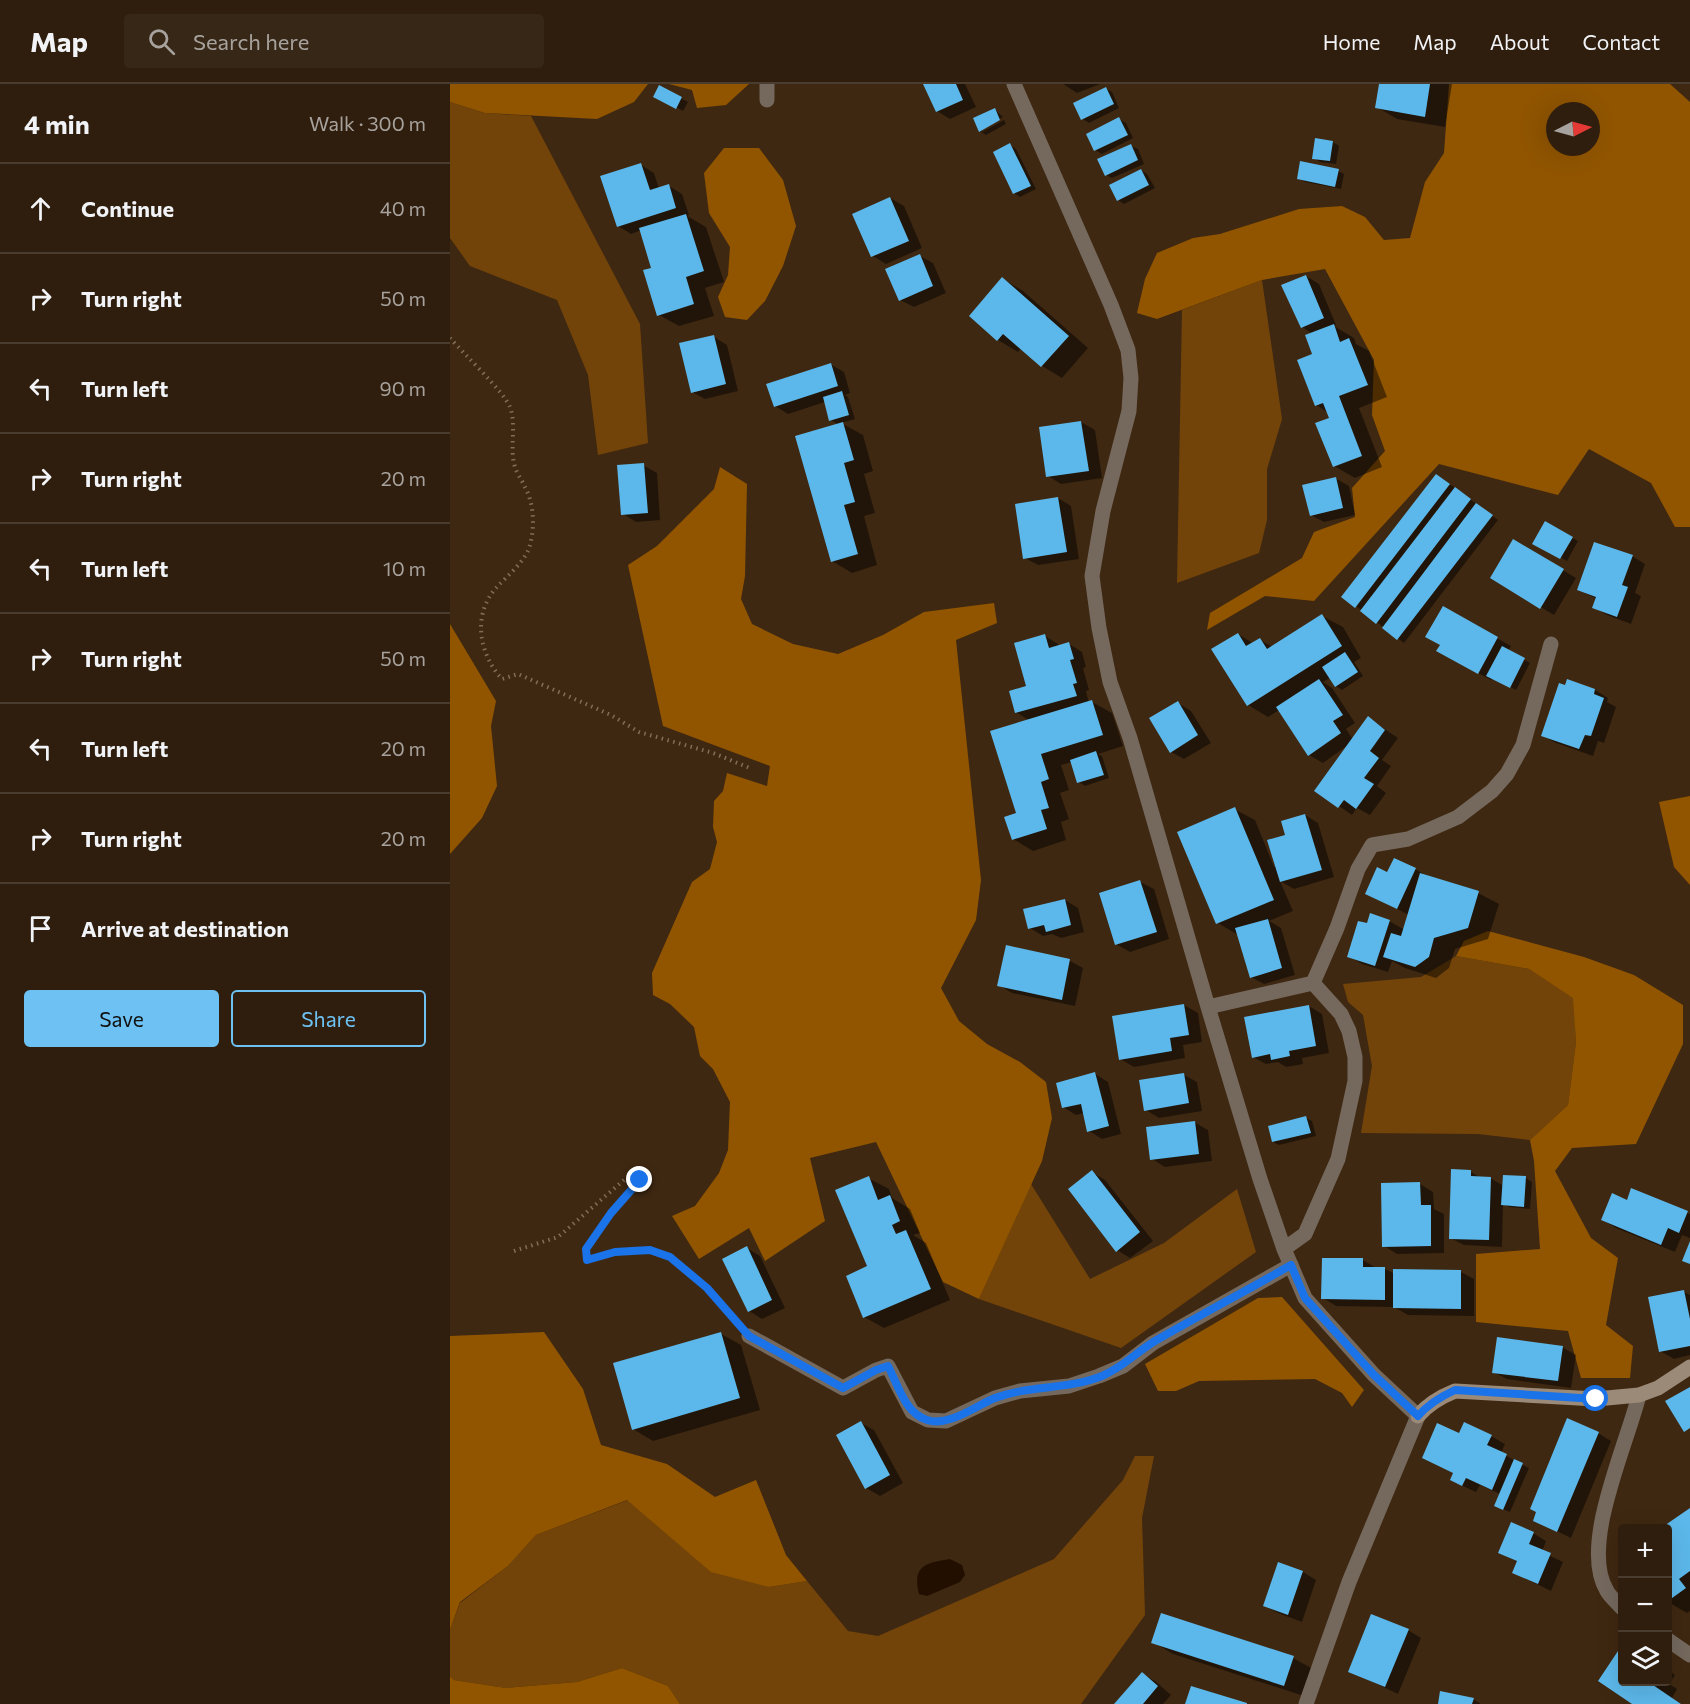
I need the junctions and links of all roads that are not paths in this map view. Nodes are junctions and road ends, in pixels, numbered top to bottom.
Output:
1 (1014, 84) edge
2 (1551, 644) dead end
3 (1313, 983) junction
4 (1208, 1007) junction
5 (1284, 1249) junction
6 (1291, 1265) junction
7 (749, 1336) road end
8 (1690, 1367) edge
9 (1639, 1395) junction
10 (1418, 1416) junction
11 (1618, 1603) edge
12 (1672, 1643) edge
13 (1690, 1655) edge
14 (1306, 1704) edge

1 - 4 street
2 - 3 street
3 - 4 street
3 - 5 street
4 - 5 street
5 - 6 street
6 - 7 street
6 - 10 street
8 - 9 street
9 - 10 street
9 - 11 street
10 - 14 street
12 - 13 street

